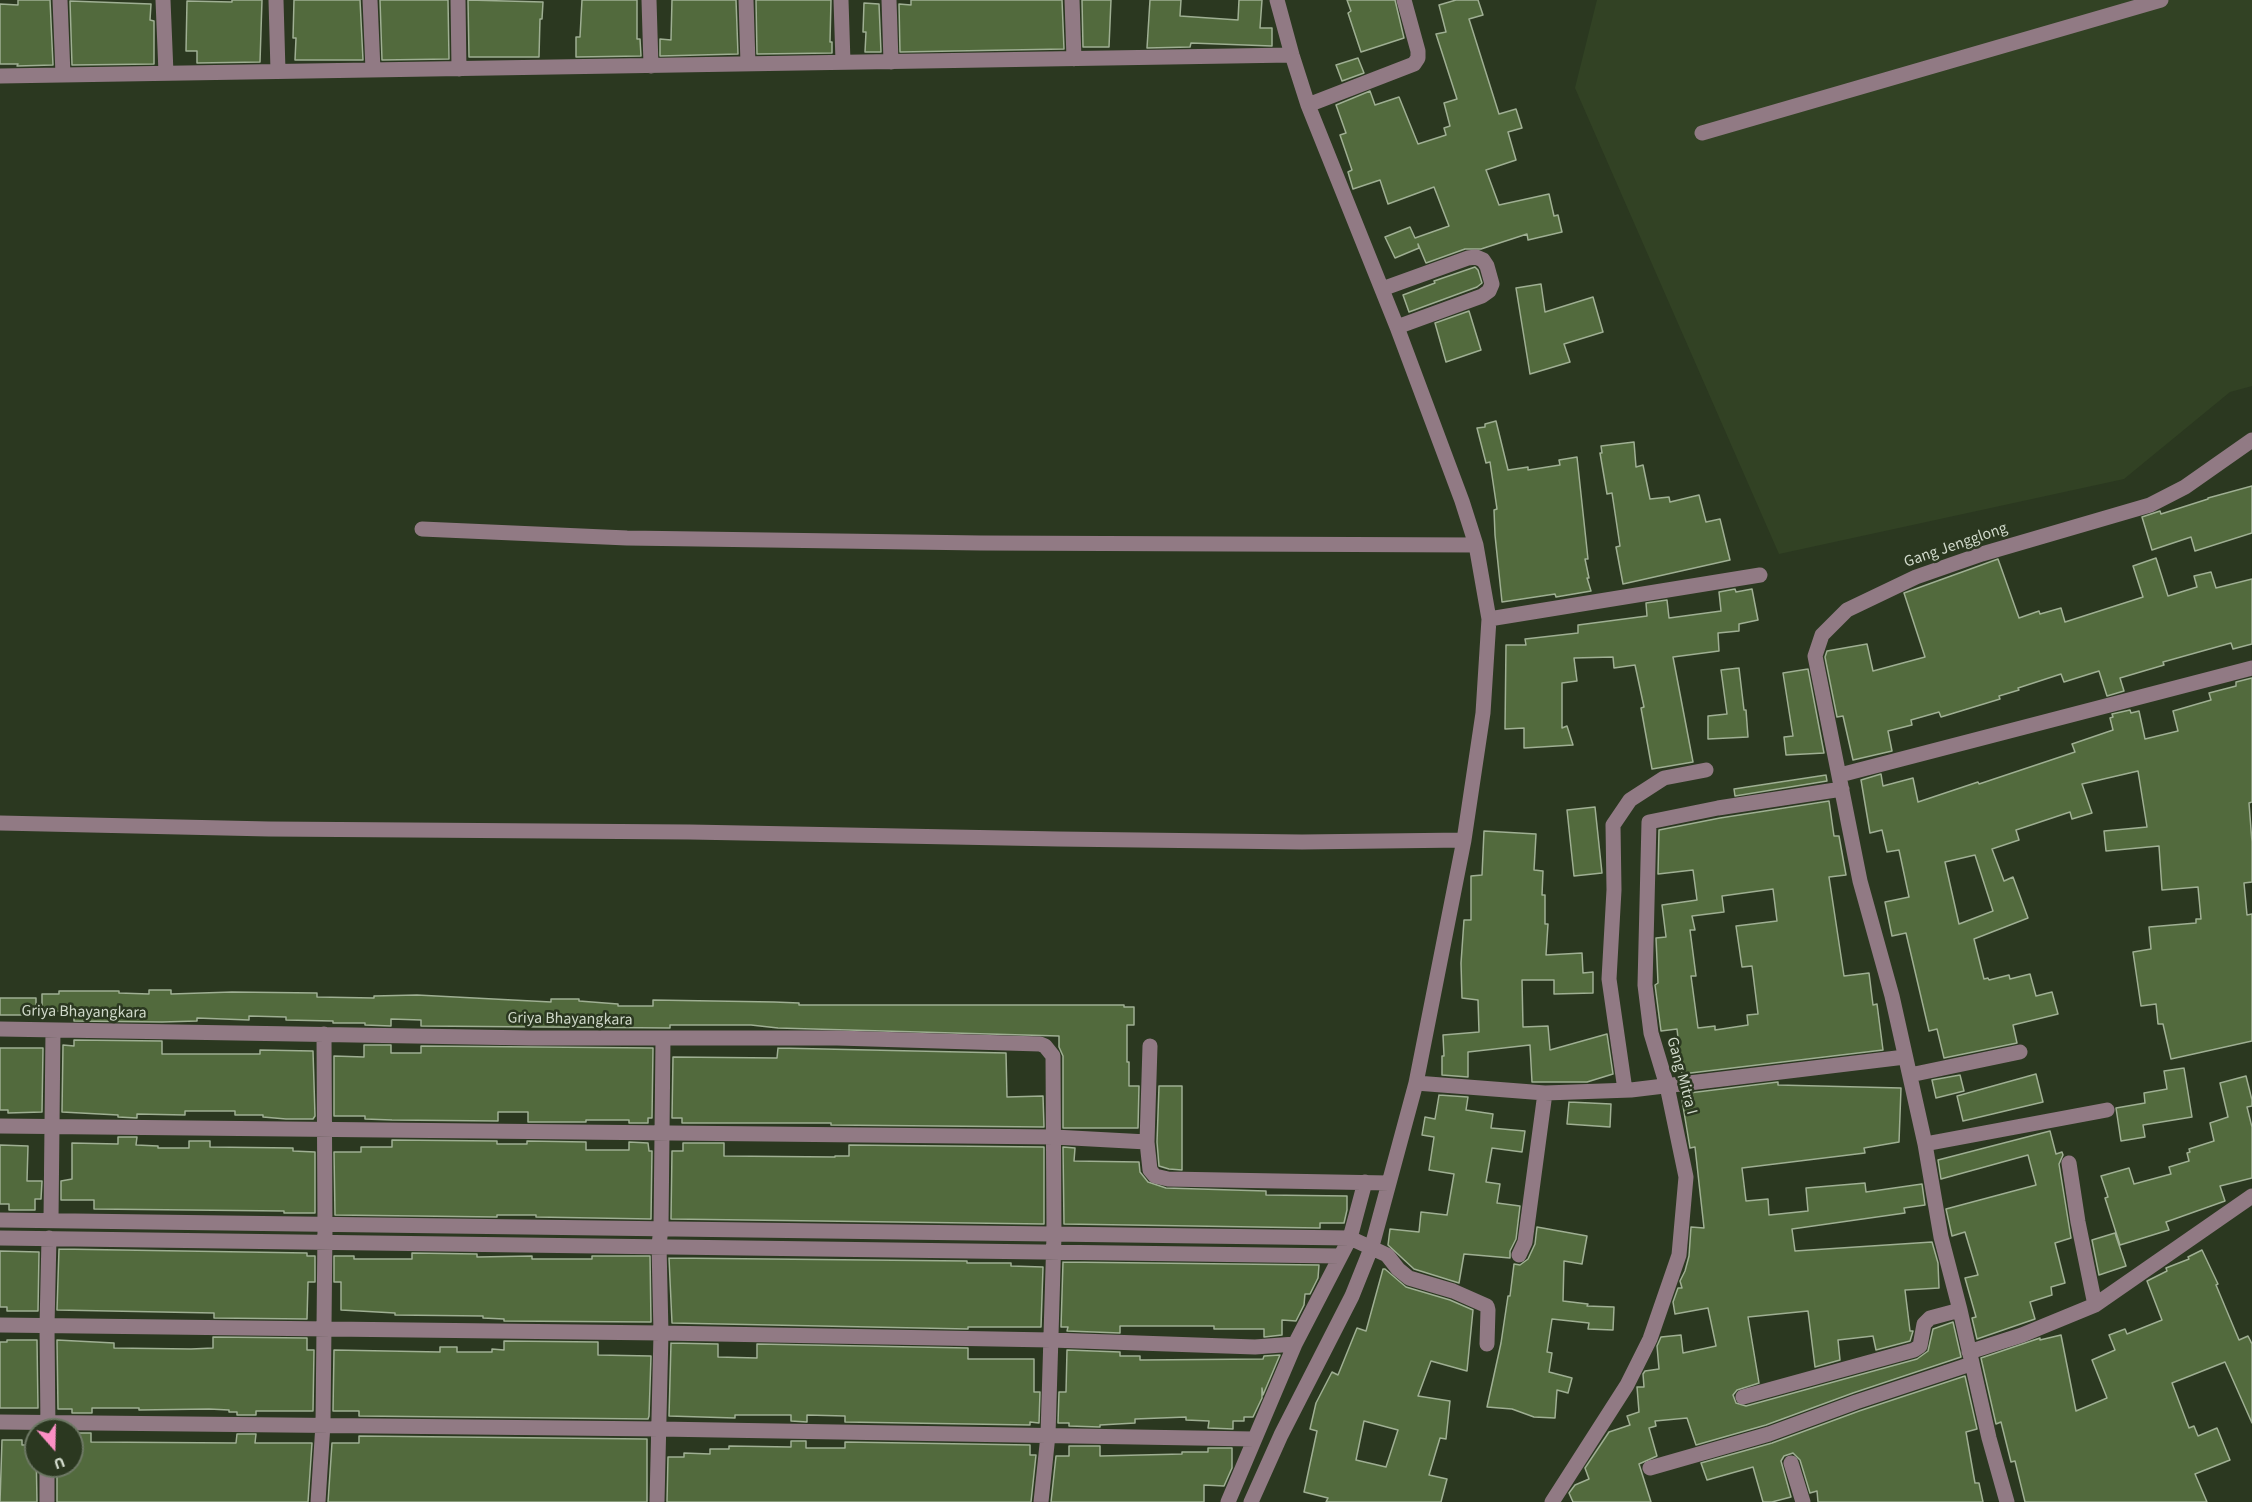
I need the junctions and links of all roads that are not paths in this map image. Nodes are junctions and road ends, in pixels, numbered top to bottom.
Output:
1 (60, 0) edge
2 (163, 0) edge
3 (276, 0) edge
4 (370, 0) edge
5 (458, 0) edge
6 (649, 0) edge
7 (746, 0) edge
8 (840, 0) edge
9 (889, 0) edge
10 (1072, 0) edge
11 (1277, 0) edge
12 (1404, 0) edge
13 (2161, 0) edge
14 (1292, 55) junction
15 (1074, 59) junction
16 (843, 62) junction
17 (891, 62) junction
18 (748, 64) junction
19 (651, 66) junction
20 (459, 69) junction
21 (373, 70) junction
22 (278, 71) junction
23 (166, 73) junction
24 (63, 75) junction
25 (0, 76) edge
26 (1308, 105) junction
27 (1702, 133) dead end
28 (1382, 289) junction
29 (1397, 327) junction
30 (2252, 440) edge
31 (422, 529) dead end
32 (1476, 545) junction
33 (1760, 575) dead end
34 (1489, 619) junction
35 (2252, 668) edge
36 (1706, 770) dead end
37 (1841, 782) junction
38 (0, 823) edge
39 (1464, 840) junction
40 (0, 1029) edge
41 (53, 1030) junction
42 (324, 1034) junction
43 (663, 1039) junction
44 (1150, 1046) dead end
45 (2020, 1052) dead end
46 (1905, 1057) junction
47 (1910, 1075) junction
48 (1416, 1083) junction
49 (1665, 1086) junction
50 (1628, 1090) junction
51 (1545, 1093) junction
52 (2108, 1110) dead end
53 (0, 1126) edge
54 (52, 1126) junction
55 (325, 1128) junction
56 (663, 1133) junction
57 (1054, 1137) junction
58 (1147, 1142) junction
59 (1926, 1143) junction
60 (2069, 1162) dead end
61 (1365, 1182) junction
62 (1389, 1183) junction
63 (2252, 1196) edge
64 (0, 1220) edge
65 (51, 1220) junction
66 (249, 1232) junction
67 (325, 1234) junction
68 (660, 1236) junction
69 (0, 1238) edge
70 (50, 1238) junction
71 (1350, 1238) junction
72 (1053, 1245) junction
73 (1372, 1246) junction
74 (1519, 1255) dead end
75 (1340, 1256) junction
76 (2095, 1305) junction
77 (1960, 1310) junction
78 (0, 1325) edge
79 (47, 1326) junction
80 (324, 1330) junction
81 (661, 1332) junction
82 (1051, 1340) junction
83 (1295, 1344) junction
84 (1487, 1344) dead end
85 (1970, 1358) junction
86 (1743, 1397) dead end
87 (48, 1418) edge
88 (0, 1422) edge
89 (24, 1424) edge
90 (323, 1424) junction
91 (84, 1426) edge
92 (659, 1429) junction
93 (1048, 1435) junction
94 (1254, 1439) junction
95 (1791, 1463) dead end
96 (1650, 1468) dead end
97 (47, 1478) edge
98 (47, 1502) edge
99 (318, 1502) edge
100 (657, 1502) edge
101 (1041, 1502) edge
102 (1228, 1502) edge
103 (1251, 1502) edge
104 (1552, 1502) edge
105 (1803, 1502) edge
106 (2007, 1502) edge

1 - 24 street
2 - 23 street
3 - 22 street
4 - 21 street
5 - 20 street
6 - 19 street
7 - 18 street
8 - 16 street
9 - 17 street
10 - 15 street
11 - 14 street
12 - 26 street
13 - 27 street
14 - 15 street
14 - 26 street
15 - 17 street
16 - 17 street
16 - 18 street
18 - 19 street
19 - 20 street
20 - 21 street
21 - 22 street
22 - 23 street
23 - 24 street
24 - 25 street
26 - 28 street
28 - 29 street
28 - 29 street
29 - 32 street
30 - 37 street, Gang Jengglong
31 - 32 street
32 - 34 street
33 - 34 street
34 - 39 street
35 - 37 street
36 - 50 street
37 - 46 street, Gang Jengglong
37 - 49 street, Gang Mitra I
38 - 39 street
39 - 48 street
40 - 41 street, Griya Bhayangkara
41 - 42 street, Griya Bhayangkara
41 - 54 street
42 - 43 street, Griya Bhayangkara
42 - 55 street
43 - 56 street
43 - 57 street, Griya Bhayangkara
44 - 58 street
45 - 47 street
46 - 47 street, Gang Jengglong
46 - 49 street
47 - 59 street, Gang Jengglong
48 - 51 street
48 - 62 street
49 - 50 street
49 - 104 street, Gang Mitra I
50 - 51 street
51 - 74 street
52 - 59 street
53 - 54 street
54 - 55 street
54 - 65 street
55 - 56 street
55 - 67 street
56 - 57 street
56 - 68 street
57 - 58 street
57 - 72 street, Griya Bhayangkara
58 - 61 street
59 - 77 street, Gang Jengglong
60 - 76 street
61 - 62 street
61 - 71 street
62 - 73 street
63 - 76 street
64 - 65 street
65 - 66 street
66 - 67 street
66 - 70 street
67 - 68 street
67 - 80 street
68 - 72 street
68 - 81 street
69 - 70 street
70 - 79 street
71 - 72 street
71 - 73 street
71 - 75 street
72 - 75 street
72 - 82 street, Griya Bhayangkara
73 - 84 street
73 - 103 street
75 - 83 street
76 - 85 street
77 - 85 street, Gang Jengglong
77 - 86 street
78 - 79 street
79 - 80 street
79 - 87 street
80 - 81 street
80 - 90 street
81 - 82 street
81 - 92 street
82 - 83 street
82 - 93 street, Griya Bhayangkara
83 - 94 street
85 - 96 street
85 - 106 street, Gang Jengglong
88 - 89 street
90 - 91 street
90 - 92 street
90 - 99 street
92 - 93 street
92 - 100 street
93 - 94 street
93 - 101 street, Griya Bhayangkara
94 - 102 street
95 - 105 street
97 - 98 street

